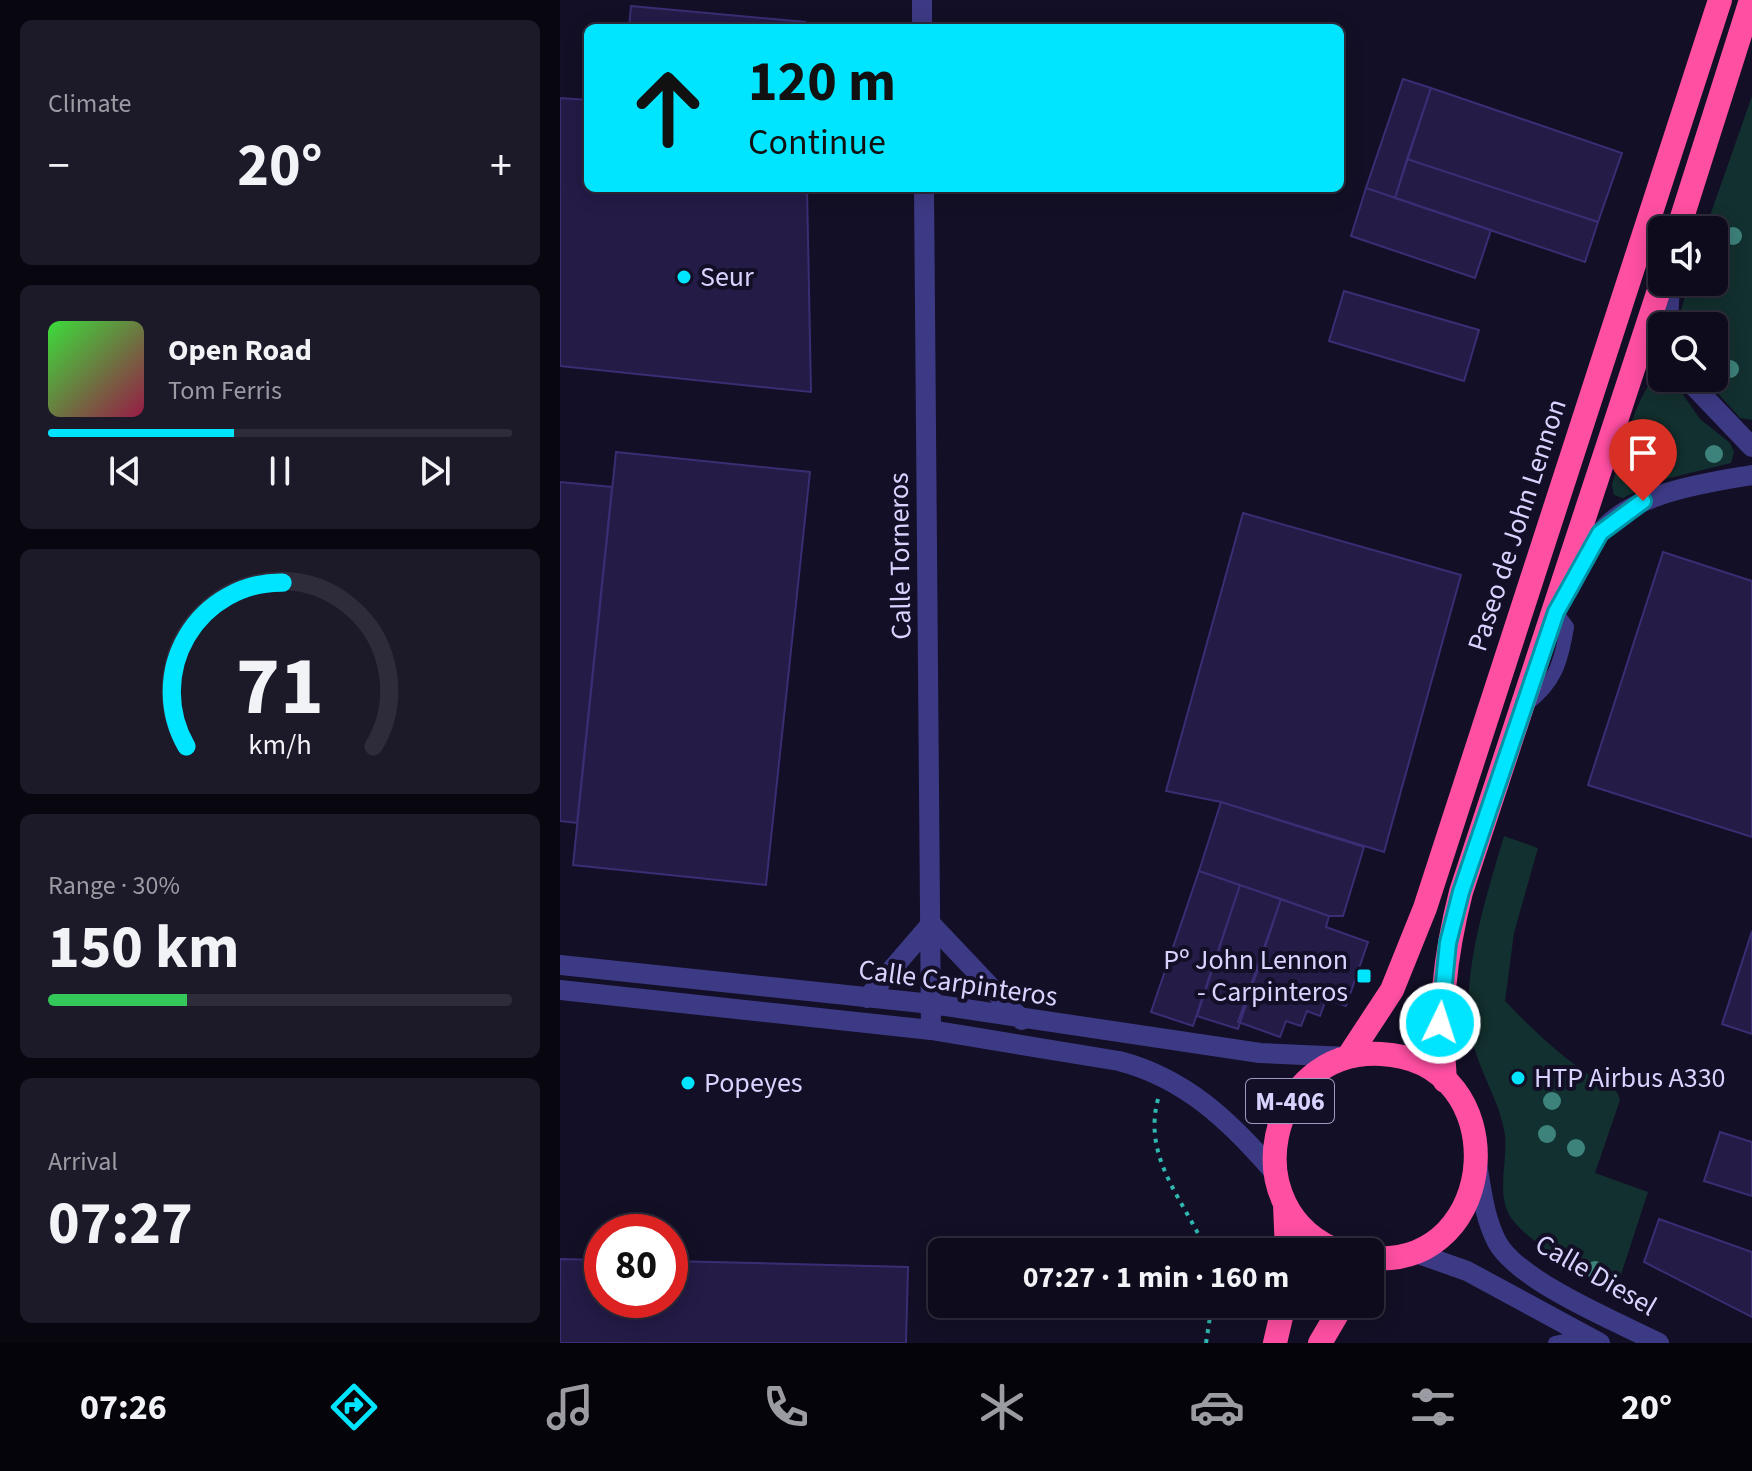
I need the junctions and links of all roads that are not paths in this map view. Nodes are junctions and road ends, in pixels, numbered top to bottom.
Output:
1 (922, 0) edge
2 (1720, 0) edge
3 (1751, 0) edge
4 (922, 24) edge
5 (924, 192) edge
6 (1682, 216) edge
7 (1657, 296) edge
8 (1699, 392) edge
9 (1752, 447) edge
10 (1752, 475) edge
11 (1556, 612) junction
12 (931, 924) junction
13 (560, 965) edge
14 (560, 990) edge
15 (867, 998) junction
16 (932, 1004) junction
17 (1022, 1020) junction
18 (931, 1030) junction
19 (1348, 1057) junction
20 (1445, 1081) junction
21 (1477, 1164) junction
22 (1274, 1172) junction
23 (1285, 1204) junction
24 (1286, 1238) edge
25 (1316, 1238) edge
26 (1413, 1252) junction
27 (1384, 1259) edge
28 (1281, 1318) edge
29 (1335, 1318) edge
30 (1593, 1340) edge
31 (1275, 1343) edge
32 (1320, 1343) edge
33 (1555, 1343) edge
34 (1659, 1343) edge

1 - 4 street
2 - 19 highway, Paseo de John Lennon / M-406
3 - 6 highway
5 - 12 street, Calle Torneros
7 - 11 highway
8 - 9 street
10 - 11 street
11 - 20 highway
12 - 15 street
12 - 16 street, Calle Torneros
12 - 17 street
13 - 15 street, Calle Carpinteros
14 - 18 street, Calle Carpinteros
15 - 16 street, Calle Carpinteros
16 - 17 street, Calle Carpinteros
16 - 18 street, Calle Torneros
17 - 19 street, Calle Carpinteros
18 - 22 street, Calle Carpinteros
19 - 20 highway, M-406
19 - 22 highway, M-406
20 - 21 highway, M-406
21 - 26 highway, M-406
21 - 34 street, Calle Diesel
22 - 23 highway, M-406
23 - 24 highway, M-406
23 - 25 highway, M-406
26 - 27 highway, M-406
26 - 30 street, Calle Diesel
28 - 31 highway
29 - 32 highway
30 - 33 lane

